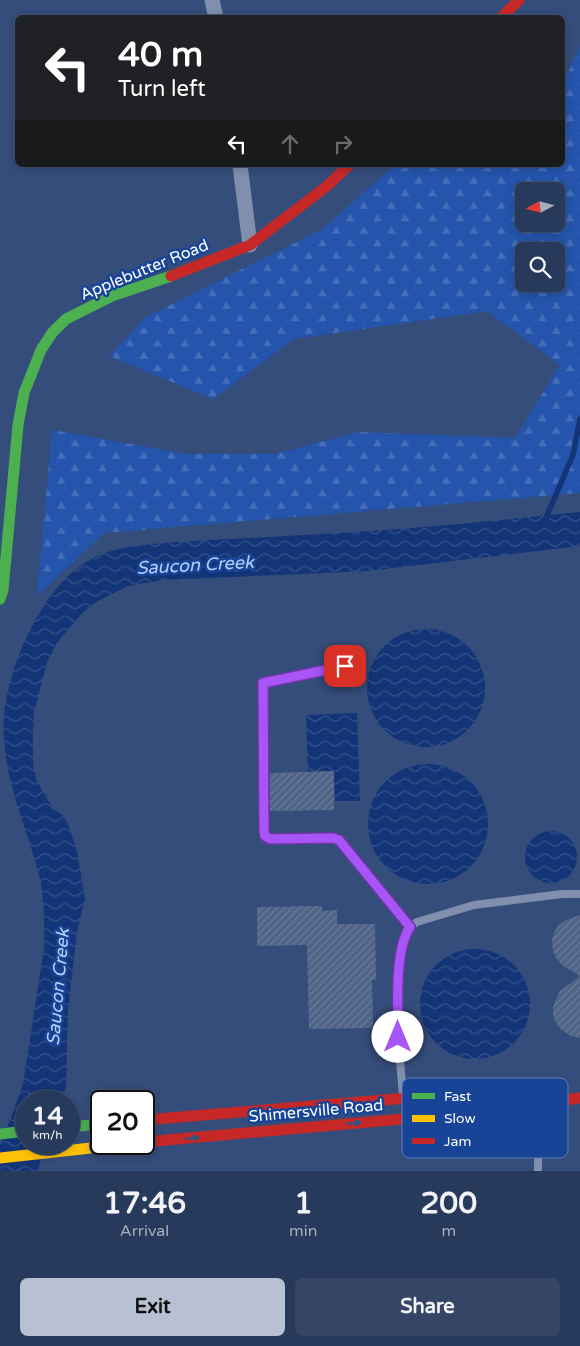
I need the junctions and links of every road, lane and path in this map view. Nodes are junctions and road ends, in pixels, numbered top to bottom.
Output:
1 (212, 0) edge
2 (519, 0) edge
3 (215, 15) edge
4 (504, 15) edge
5 (240, 167) edge
6 (347, 167) edge
7 (250, 245) junction
8 (0, 599) edge
9 (345, 666) dead end
10 (580, 894) edge
11 (410, 927) junction
12 (402, 1078) edge
13 (402, 1098) edge
14 (155, 1119) edge
15 (402, 1119) edge
16 (15, 1132) edge
17 (0, 1134) edge
18 (155, 1141) edge
19 (90, 1148) edge
20 (0, 1158) edge
21 (538, 1158) edge
22 (538, 1171) edge

1 - 3 street
2 - 4 street
5 - 7 street
6 - 7 street, Applebutter Road
7 - 8 street, Applebutter Road
9 - 11 lane
10 - 11 lane
11 - 12 lane
13 - 14 street, Shimersville Road
18 -> 15 street, Shimersville Road
16 - 17 street
19 - 20 street
21 - 22 lane

